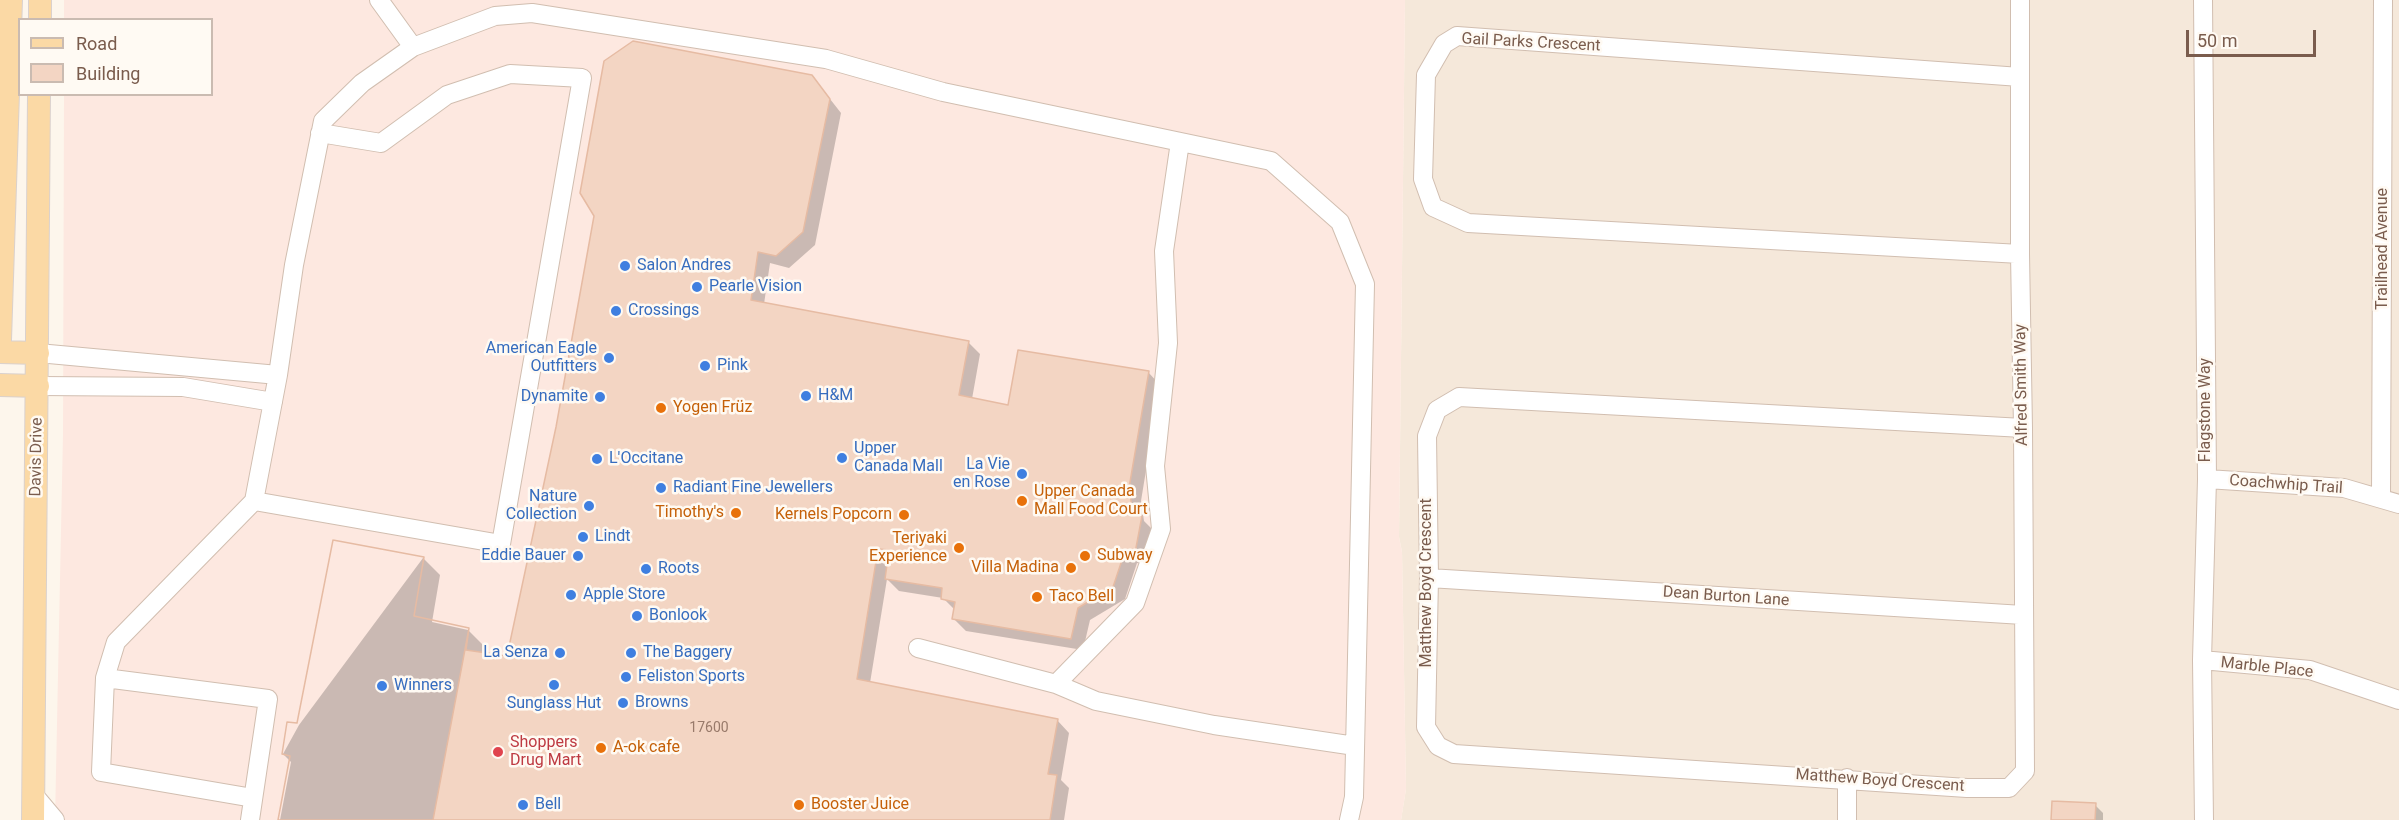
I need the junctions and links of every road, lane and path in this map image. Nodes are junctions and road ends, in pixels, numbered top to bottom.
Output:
1 (11, 0) edge
2 (40, 0) edge
3 (379, 0) edge
4 (2020, 0) edge
5 (2203, 0) edge
6 (2383, 0) edge
7 (40, 18) edge
8 (413, 47) junction
9 (2020, 77) junction
10 (39, 96) edge
11 (320, 133) junction
12 (1180, 142) junction
13 (2020, 254) junction
14 (0, 340) edge
15 (0, 352) edge
16 (38, 353) junction
17 (278, 375) junction
18 (0, 385) edge
19 (38, 386) junction
20 (273, 402) junction
21 (2023, 428) junction
22 (2207, 479) junction
23 (2381, 498) junction
24 (254, 501) junction
25 (2399, 504) edge
26 (1429, 578) junction
27 (2023, 615) junction
28 (918, 648) dead end
29 (2202, 660) junction
30 (105, 678) junction
31 (1056, 684) junction
32 (2399, 700) edge
33 (1355, 746) junction
34 (2025, 771) joint
35 (1847, 778) junction
36 (34, 795) junction
37 (254, 798) junction
38 (33, 820) edge
39 (54, 820) edge
40 (250, 820) edge
41 (1349, 820) edge
42 (1847, 820) edge
43 (2204, 820) edge

1 - 14 main road
2 - 7 main road
3 - 8 street
4 - 9 street, Alfred Smith Way
5 - 22 street, Flagstone Way
6 - 23 street, Trailhead Avenue
8 - 11 street
8 - 12 street
9 - 13 street, Alfred Smith Way
9 - 13 street, Gail Parks Crescent
10 - 16 main road, Davis Drive
11 - 17 street
11 - 24 street
12 - 31 street
12 - 33 street
13 - 21 street, Alfred Smith Way
15 - 16 main road
16 - 17 street
16 - 19 main road, Davis Drive
17 - 20 street
18 - 19 main road
19 - 20 street
19 - 36 main road, Davis Drive
20 - 24 street
21 - 26 street, Matthew Boyd Crescent
21 - 27 street, Alfred Smith Way
22 - 23 street, Coachwhip Trail
22 - 29 street, Flagstone Way
23 - 25 street, Coachwhip Trail
24 - 30 street
26 - 27 street, Dean Burton Lane
26 - 35 street, Matthew Boyd Crescent
27 - 34 street, Alfred Smith Way
28 - 31 street
29 - 32 street, Marble Place
29 - 43 street, Flagstone Way
30 - 37 street
30 - 37 street
31 - 33 street
33 - 41 street
34 - 35 street, Matthew Boyd Crescent
35 - 42 street
36 - 38 main road, Davis Drive
36 - 39 street
37 - 40 street

